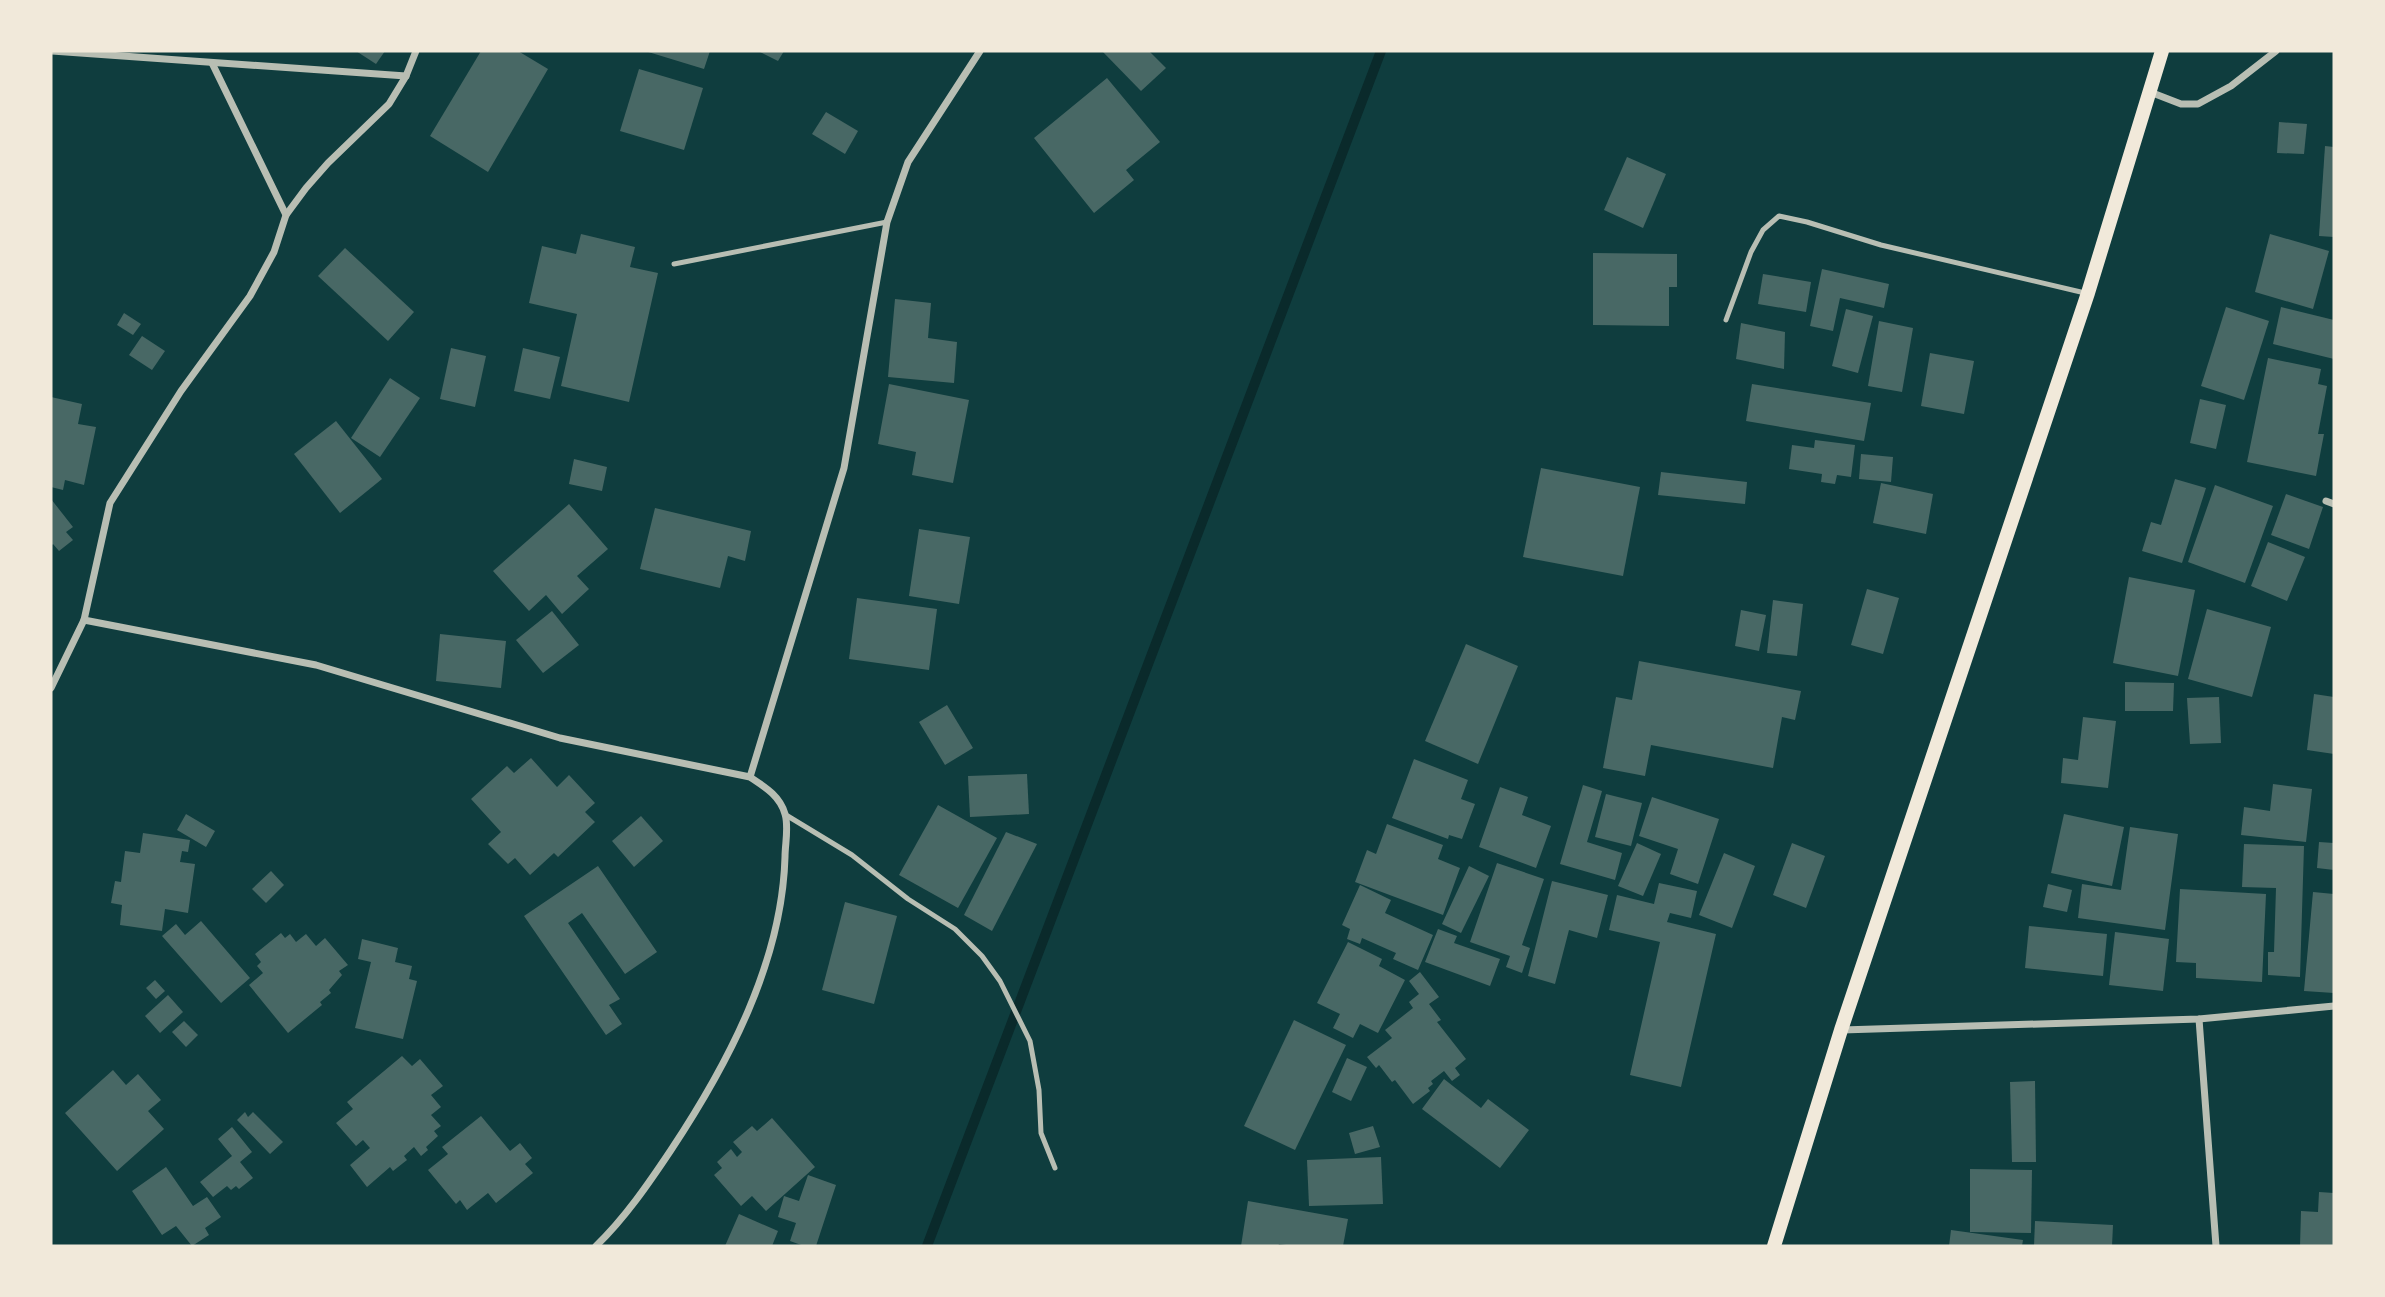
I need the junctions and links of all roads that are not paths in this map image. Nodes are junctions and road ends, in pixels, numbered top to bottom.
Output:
1 (52, 51) edge
2 (416, 51) edge
3 (980, 51) edge
4 (2162, 51) edge
5 (2276, 51) edge
6 (212, 63) junction
7 (406, 76) junction
8 (2149, 92) junction
9 (286, 215) junction
10 (887, 222) junction
11 (674, 264) dead end
12 (2088, 293) junction
13 (1726, 320) dead end
14 (2326, 501) dead end
15 (2334, 504) edge
16 (84, 620) junction
17 (51, 688) edge
18 (750, 777) junction
19 (786, 815) junction
20 (2334, 1006) edge
21 (2199, 1019) junction
22 (1841, 1030) junction
23 (1055, 1168) dead end
24 (596, 1246) edge
25 (1773, 1246) edge
26 (2216, 1246) edge

1 - 6 street
2 - 7 street
3 - 10 street
4 - 8 main road
5 - 8 street
6 - 7 street
6 - 9 street
7 - 9 street
8 - 12 main road
9 - 16 street
10 - 11 lane
10 - 18 street
12 - 13 lane
12 - 22 main road
14 - 15 street
16 - 17 street
16 - 18 street
18 - 19 street
19 - 23 lane
19 - 24 street
20 - 21 street
21 - 22 street
21 - 26 street
22 - 25 main road

